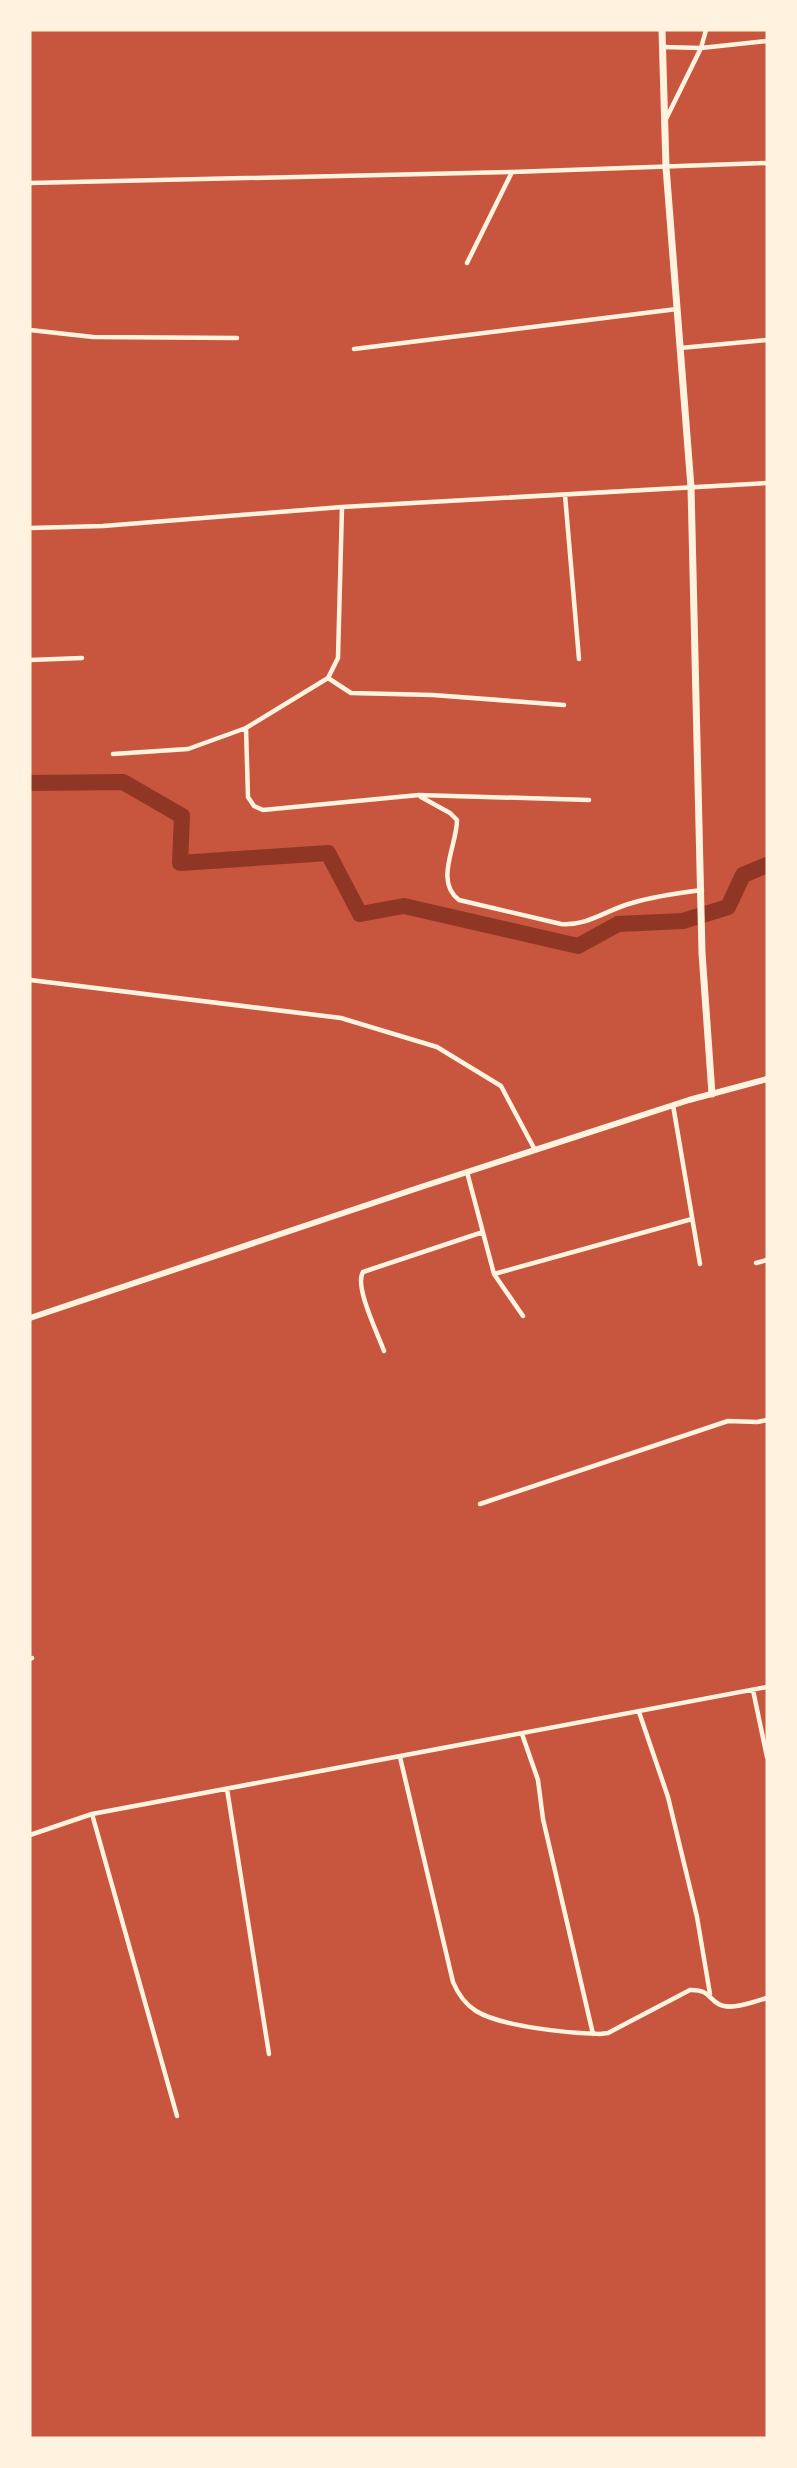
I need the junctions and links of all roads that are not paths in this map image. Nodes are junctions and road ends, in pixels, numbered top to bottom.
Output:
1 (662, 30) edge
2 (706, 30) edge
3 (767, 41) edge
4 (663, 47) junction
5 (701, 48) junction
6 (665, 121) junction
7 (767, 163) edge
8 (666, 167) junction
9 (513, 172) junction
10 (30, 183) edge
11 (467, 263) dead end
12 (677, 309) junction
13 (30, 330) edge
14 (237, 338) dead end
15 (767, 340) edge
16 (680, 348) junction
17 (354, 349) dead end
18 (767, 483) edge
19 (691, 487) junction
20 (565, 495) junction
21 (342, 507) junction
22 (30, 528) edge
23 (82, 658) dead end
24 (579, 659) dead end
25 (30, 660) edge
26 (328, 678) junction
27 (564, 705) dead end
28 (246, 728) junction
29 (113, 754) dead end
30 (419, 795) junction
31 (589, 800) dead end
32 (702, 890) junction
33 (30, 980) edge
34 (767, 1079) edge
35 (712, 1094) junction
36 (673, 1105) junction
37 (535, 1150) junction
38 (467, 1172) junction
39 (692, 1219) junction
40 (483, 1232) junction
41 (767, 1260) edge
42 (756, 1263) dead end
43 (700, 1264) dead end
44 (494, 1274) junction
45 (523, 1316) dead end
46 (30, 1318) edge
47 (384, 1351) dead end
48 (767, 1420) edge
49 (480, 1504) dead end
50 (767, 1688) edge
51 (753, 1690) junction
52 (639, 1712) junction
53 (522, 1734) junction
54 (400, 1757) junction
55 (767, 1757) edge
56 (227, 1789) junction
57 (92, 1814) junction
58 (30, 1834) edge
59 (710, 1995) junction
60 (767, 1998) edge
61 (593, 2034) junction
62 (269, 2054) dead end
63 (177, 2116) dead end

1 - 4 main road
2 - 5 street
3 - 5 street
4 - 5 street
4 - 6 main road
5 - 6 street
6 - 8 main road
7 - 8 street
8 - 9 street
8 - 12 main road
9 - 10 street
9 - 11 street
12 - 16 main road
12 - 17 street
13 - 14 street
15 - 16 street
16 - 19 main road
18 - 19 street
19 - 20 street
19 - 32 main road
20 - 21 street
20 - 24 street
21 - 22 street
21 - 26 street
23 - 25 street
26 - 27 street
26 - 28 street
28 - 29 street
28 - 30 street
30 - 31 street
30 - 32 street
32 - 35 main road
33 - 37 street
34 - 35 main road
35 - 36 main road
36 - 37 main road
36 - 39 street
37 - 38 main road
38 - 40 street
38 - 46 main road
39 - 43 street
39 - 44 street
40 - 44 street
40 - 47 street
41 - 42 street
44 - 45 street
48 - 49 street
50 - 51 street
51 - 52 street
51 - 55 street
52 - 53 street
52 - 59 street
53 - 54 street
53 - 61 street
54 - 56 street
54 - 61 street
56 - 57 street
56 - 62 street
57 - 58 street
57 - 63 street
59 - 60 street
59 - 61 street

